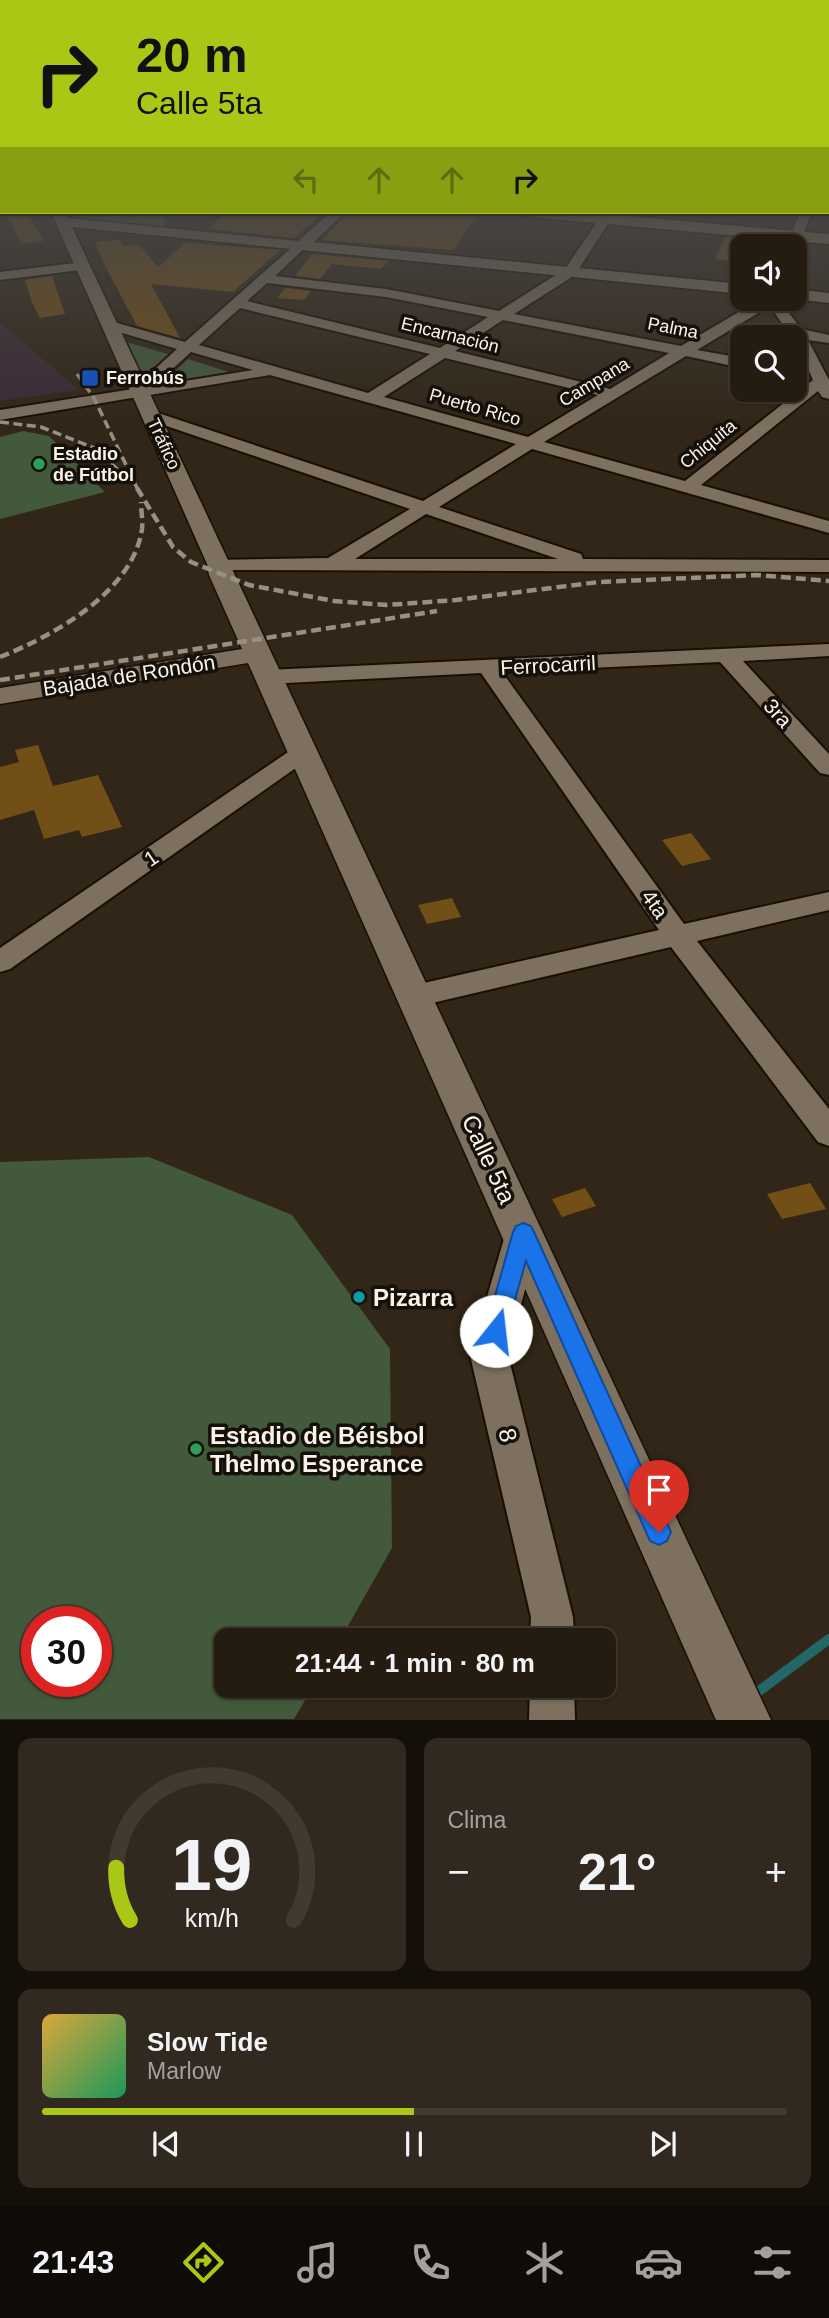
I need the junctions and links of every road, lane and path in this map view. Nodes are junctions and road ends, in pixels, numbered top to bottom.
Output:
1 (72, 267) edge
2 (84, 267) edge
3 (277, 267) edge
4 (525, 267) edge
5 (573, 267) edge
6 (570, 272) junction
7 (0, 276) edge
8 (264, 279) junction
9 (730, 288) edge
10 (807, 295) edge
11 (829, 298) edge
12 (237, 303) junction
13 (752, 311) edge
14 (502, 315) junction
15 (110, 325) junction
16 (807, 336) edge
17 (829, 339) edge
18 (189, 347) junction
19 (686, 350) junction
20 (442, 352) junction
21 (807, 352) edge
22 (730, 360) edge
23 (276, 371) junction
24 (807, 378) edge
25 (825, 382) edge
26 (140, 390) junction
27 (612, 394) junction
28 (829, 397) edge
29 (371, 398) junction
30 (0, 415) edge
31 (152, 416) junction
32 (530, 443) junction
33 (688, 487) junction
34 (425, 508) junction
35 (829, 527) edge
36 (219, 564) junction
37 (596, 565) junction
38 (330, 566) junction
39 (829, 566) edge
40 (829, 650) edge
41 (728, 657) junction
42 (262, 665) junction
43 (488, 668) junction
44 (0, 696) edge
45 (302, 753) junction
46 (829, 768) edge
47 (829, 901) edge
48 (677, 935) junction
49 (0, 962) edge
50 (415, 996) junction
51 (829, 1133) edge
52 (523, 1232) junction
53 (552, 1628) edge
54 (552, 1698) edge
55 (735, 1701) edge
56 (552, 1720) edge

1 - 7 street
2 - 15 street, Tráfico
3 - 8 street
4 - 6 street
5 - 6 street
6 - 9 street
6 - 14 street
8 - 12 street
8 - 14 street, Palma
10 - 11 street
12 - 18 street
12 - 20 street, Encarnación
13 - 19 street, Campana
14 - 19 street, Palma
14 - 20 street
15 - 18 street, Puerto Rico
15 - 26 street, Tráfico
16 - 17 street
18 - 23 street, Puerto Rico
18 - 26 street
19 - 22 street, Palma
19 - 27 street, Campana
20 - 27 street, Encarnación
20 - 29 street
21 - 25 street
23 - 26 street
23 - 29 street, Puerto Rico
24 - 25 street
25 - 28 street
25 - 33 street, Chiquita
26 - 30 street
26 - 31 street, Tráfico
27 - 32 street, Campana
29 - 32 street, Puerto Rico
31 - 34 street
31 - 36 street, Tráfico
32 - 33 street, Puerto Rico
32 - 34 street, Campana
33 - 35 street, Puerto Rico
34 - 37 street
34 - 38 street, Campana
36 - 38 street
36 - 42 street, Tráfico
37 - 38 street
37 - 39 street
40 - 41 street, Ferrocarril
41 - 43 street, Ferrocarril
41 - 46 street, 3ra
42 - 43 street, Ferrocarril
42 - 44 street, Bajada de Rondón
42 - 45 street, Calle 5ta
43 - 48 street, 4ta
45 - 49 street, 1
45 - 50 street, Calle 5ta
47 - 48 street
48 - 50 street
48 - 51 street, 4ta
50 - 52 street, Calle 5ta
52 - 53 street, 8
52 - 55 street, Calle 5ta
54 - 56 street

